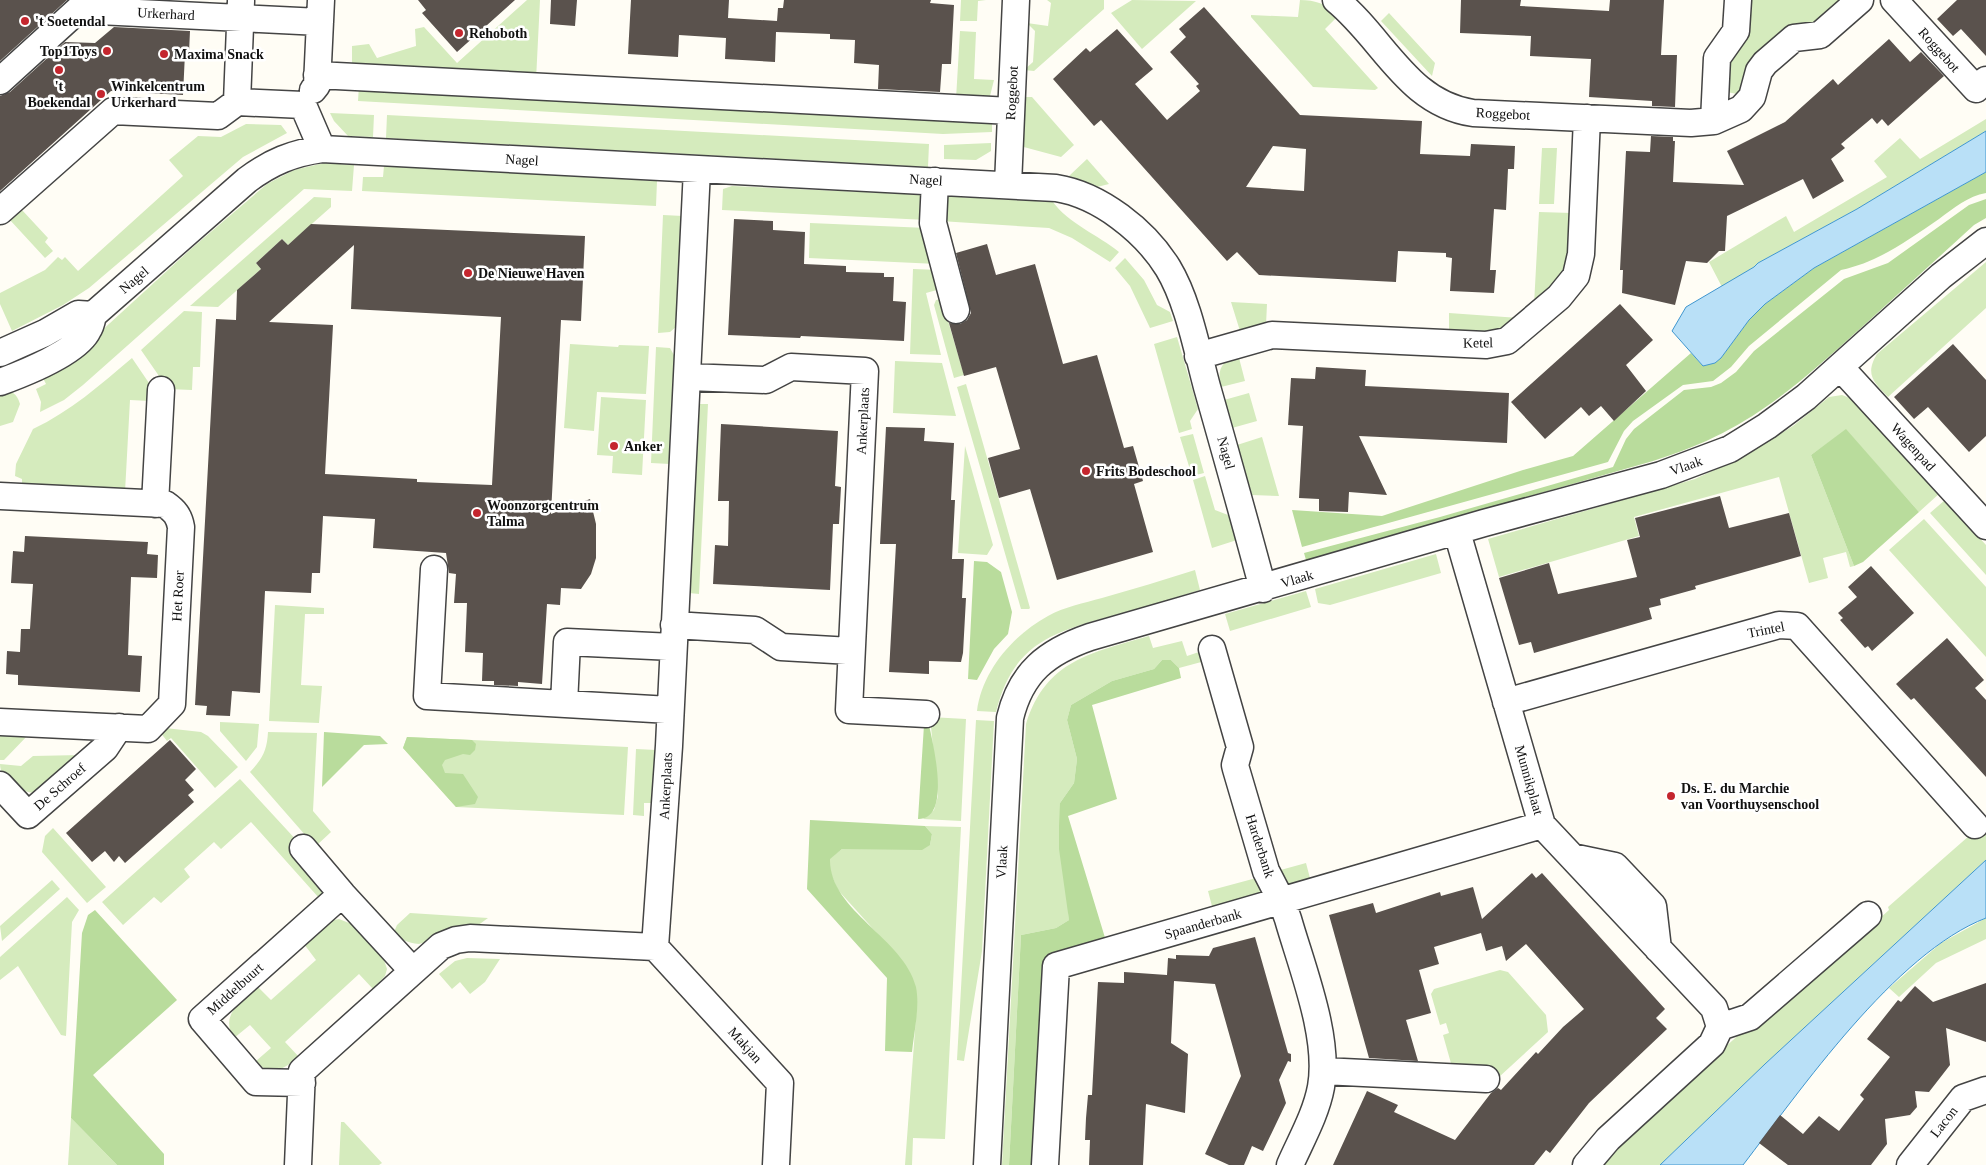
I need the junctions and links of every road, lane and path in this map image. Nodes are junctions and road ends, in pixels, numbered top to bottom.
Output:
1 (1016, 0) edge
2 (1336, 0) edge
3 (1738, 0) edge
4 (1860, 0) edge
5 (1894, 0) edge
6 (240, 9) edge
7 (320, 11) edge
8 (318, 76) junction
9 (1986, 80) edge
10 (0, 81) edge
11 (237, 102) junction
12 (303, 105) junction
13 (1011, 111) junction
14 (1587, 118) junction
15 (1714, 121) junction
16 (322, 150) junction
17 (698, 169) junction
18 (935, 181) junction
19 (1008, 185) junction
20 (0, 211) edge
21 (1986, 241) edge
22 (956, 310) dead end
23 (93, 315) junction
24 (0, 353) edge
25 (1198, 356) junction
26 (1840, 367) junction
27 (688, 377) junction
28 (0, 382) edge
29 (161, 390) dead end
30 (0, 496) edge
31 (155, 504) junction
32 (1983, 516) edge
33 (1457, 532) junction
34 (434, 569) dead end
35 (1263, 589) junction
36 (674, 636) junction
37 (1212, 649) dead end
38 (851, 651) junction
39 (1506, 702) junction
40 (564, 704) junction
41 (670, 710) junction
42 (926, 714) dead end
43 (0, 722) edge
44 (118, 727) junction
45 (0, 785) edge
46 (1542, 825) junction
47 (1975, 826) dead end
48 (303, 848) dead end
49 (342, 894) junction
50 (1282, 902) junction
51 (1868, 915) dead end
52 (655, 947) junction
53 (412, 970) junction
54 (1720, 1027) junction
55 (1323, 1071) junction
56 (1486, 1079) dead end
57 (302, 1083) junction
58 (1986, 1090) edge
59 (298, 1165) edge
60 (776, 1165) edge
61 (987, 1165) edge
62 (1045, 1165) edge
63 (1290, 1165) edge
64 (1586, 1165) edge
65 (1910, 1165) edge

1 - 13 street, Roggebot
2 - 14 street, Roggebot
3 - 15 street
4 - 15 street, Roggebot
5 - 9 street, Roggebot
6 - 7 street
6 - 10 street, Urkerhard
6 - 11 street
7 - 8 street
8 - 12 street
8 - 13 street
11 - 12 street
11 - 20 street
12 - 16 street
13 - 19 street, Roggebot
14 - 15 street, Roggebot
14 - 25 street, Ketel
16 - 17 street, Nagel
16 - 23 street, Nagel
17 - 18 street, Nagel
17 - 27 street, Ankerplaats
18 - 19 street, Nagel
18 - 22 street
19 - 25 street, Nagel
21 - 26 street, Vlaak
23 - 24 street
23 - 28 street, Nagel
25 - 35 street, Nagel
26 - 32 street, Wagenpad
26 - 33 street, Vlaak
27 - 36 street, Ankerplaats
27 - 38 street, Ankerplaats
29 - 31 street
30 - 31 street, Het Roer
31 - 44 street, Het Roer
33 - 35 street, Vlaak
33 - 39 street, Munnikplaat
34 - 40 street
35 - 61 street, Vlaak
36 - 38 street
36 - 40 street
36 - 41 street, Ankerplaats
37 - 50 street, Harderbank
38 - 42 street, Ankerplaats
39 - 46 street, Munnikplaat
39 - 47 street, Trintel
40 - 41 street
41 - 52 street, Ankerplaats
43 - 44 street
44 - 45 street, De Schroef
46 - 50 street, Spaanderbank
46 - 54 street, Munnikplaat
48 - 49 street
49 - 53 street
49 - 57 street, Middelbuurt
50 - 55 street, Harderbank
50 - 62 street, Spaanderbank
51 - 54 street
52 - 53 street
52 - 60 street, Makjan
53 - 57 street
54 - 64 street
55 - 56 street
55 - 63 street, Harderbank
57 - 59 street
58 - 65 street, Lacon

